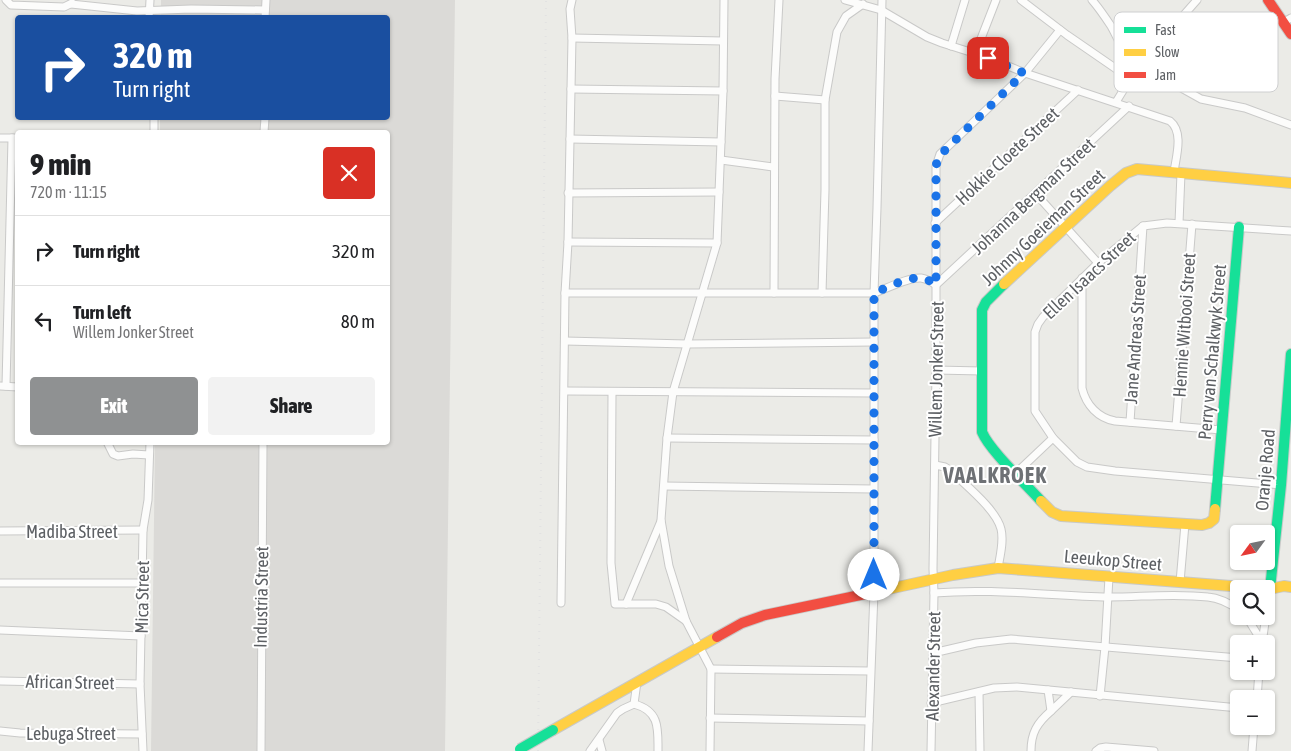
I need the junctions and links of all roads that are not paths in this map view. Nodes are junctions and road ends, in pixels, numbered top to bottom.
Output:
1 (6, 0) edge
2 (150, 0) edge
3 (266, 0) edge
4 (572, 0) edge
5 (724, 0) edge
6 (778, 0) edge
7 (846, 0) edge
8 (882, 0) edge
9 (965, 0) edge
10 (996, 0) edge
11 (1021, 0) edge
12 (1092, 0) edge
13 (1197, 0) edge
14 (1268, 0) edge
15 (72, 2) edge
16 (863, 4) junction
17 (881, 10) junction
18 (1186, 12) edge
19 (149, 14) edge
20 (265, 14) edge
21 (1288, 20) edge
22 (1060, 30) junction
23 (1114, 31) edge
24 (1291, 34) edge
25 (572, 38) junction
26 (724, 41) junction
27 (951, 46) junction
28 (975, 54) junction
29 (1114, 67) edge
30 (1024, 73) junction
31 (571, 89) junction
32 (1078, 90) junction
33 (723, 91) junction
34 (1122, 92) edge
35 (1188, 92) edge
36 (775, 96) junction
37 (825, 100) junction
38 (1116, 102) junction
39 (1129, 106) junction
40 (1291, 125) edge
41 (0, 138) edge
42 (15, 138) edge
43 (570, 139) junction
44 (721, 142) junction
45 (721, 160) junction
46 (773, 167) junction
47 (1177, 172) junction
48 (1291, 183) edge
49 (719, 192) junction
50 (568, 194) junction
51 (1036, 194) junction
52 (935, 223) junction
53 (1179, 223) junction
54 (1192, 224) junction
55 (1142, 226) junction
56 (1066, 227) junction
57 (1239, 227) junction
58 (1291, 231) edge
59 (568, 242) junction
60 (717, 243) junction
61 (1098, 263) junction
62 (1082, 278) junction
63 (936, 285) junction
64 (565, 293) junction
65 (774, 293) junction
66 (822, 293) junction
67 (874, 293) junction
68 (701, 294) junction
69 (564, 341) junction
70 (874, 342) junction
71 (687, 344) junction
72 (1291, 354) edge
73 (936, 370) junction
74 (982, 371) junction
75 (1290, 384) edge
76 (3, 386) edge
77 (565, 391) junction
78 (673, 392) junction
79 (612, 393) junction
80 (874, 393) junction
81 (1130, 422) junction
82 (1176, 426) junction
83 (1221, 430) junction
84 (667, 438) junction
85 (1054, 438) junction
86 (874, 440) junction
87 (108, 445) edge
88 (150, 445) edge
89 (263, 445) edge
90 (149, 454) junction
91 (935, 465) junction
92 (1016, 473) junction
93 (1218, 480) junction
94 (1280, 485) junction
95 (664, 486) junction
96 (873, 489) junction
97 (661, 520) junction
98 (1185, 524) junction
99 (143, 530) junction
100 (0, 531) edge
101 (998, 568) junction
102 (1109, 577) junction
103 (933, 580) junction
104 (1271, 580) edge
105 (1180, 582) junction
106 (0, 583) edge
107 (142, 583) junction
108 (1230, 585) edge
109 (1291, 587) edge
110 (1275, 588) edge
111 (874, 592) junction
112 (934, 593) junction
113 (1108, 597) junction
114 (561, 603) dead end
115 (626, 604) junction
116 (1230, 604) edge
117 (686, 621) junction
118 (0, 630) edge
119 (141, 636) junction
120 (700, 646) junction
121 (1105, 647) junction
122 (933, 653) junction
123 (1230, 657) edge
124 (711, 669) junction
125 (870, 671) junction
126 (0, 681) edge
127 (637, 682) junction
128 (140, 684) junction
129 (1048, 690) junction
130 (979, 692) junction
131 (1071, 692) junction
132 (1100, 696) junction
133 (931, 703) junction
134 (634, 704) junction
135 (1230, 707) edge
136 (1051, 711) junction
137 (710, 718) junction
138 (869, 720) junction
139 (0, 731) edge
140 (142, 734) junction
141 (1253, 735) edge
142 (599, 740) junction
143 (518, 750) edge
144 (143, 751) edge
145 (261, 751) edge
146 (590, 751) edge
147 (602, 751) edge
148 (658, 751) edge
149 (710, 751) edge
150 (868, 751) edge
151 (931, 751) edge
152 (980, 751) edge
153 (1031, 751) edge
154 (1096, 751) edge
155 (1154, 751) edge
156 (1252, 751) edge

1 - 15 street
2 - 19 street
3 - 20 street
4 - 25 street
5 - 26 street
6 - 36 street
7 - 16 street
8 - 17 street
9 - 27 street
10 - 28 street
11 - 22 street
12 - 23 street
13 - 18 street
14 - 21 street
15 - 19 street
16 - 17 street
16 - 37 street
17 - 27 street
17 - 67 street
19 - 20 street
21 - 24 street
22 - 29 street
22 - 30 street, Willem Jonker Street
25 - 26 street
25 - 31 street
26 - 33 street
27 - 28 street
28 - 30 street
30 - 32 street
30 - 52 street, Willem Jonker Street
31 - 33 street
31 - 43 street
32 - 38 street
32 - 52 street, Hokkie Cloete Street
33 - 44 street
34 - 38 street
35 - 40 street
36 - 37 street
36 - 46 street
37 - 66 street
38 - 39 street
39 - 47 street
39 - 51 street, Johanna Bergman Street
41 - 42 street
42 - 76 street
43 - 44 street
43 - 50 street
44 - 45 street
45 - 46 street
45 - 49 street
46 - 65 street
47 - 48 street, Johnny Goeieman Street
47 - 53 street
47 - 56 street, Johnny Goeieman Street
49 - 50 street
49 - 60 street
50 - 59 street
51 - 56 street
51 - 63 street, Johanna Bergman Street
52 - 63 street, Willem Jonker Street
53 - 54 street, Ellen Isaacs Street
53 - 55 street, Ellen Isaacs Street
54 - 57 street, Ellen Isaacs Street
54 - 82 street, Hennie Witbooi Street
55 - 61 street, Ellen Isaacs Street
55 - 81 street, Jane Andreas Street
56 - 61 street
56 - 74 street, Johnny Goeieman Street
57 - 58 street, Ellen Isaacs Street
57 - 83 street, Perry van Schalkwyk Street
59 - 60 street
59 - 64 street
60 - 68 street
61 - 62 street, Ellen Isaacs Street
62 - 81 street
62 - 85 street, Ellen Isaacs Street
63 - 67 street
63 - 73 street, Willem Jonker Street
64 - 68 street
64 - 69 street
65 - 66 street
65 - 68 street
66 - 67 street
67 - 70 street
68 - 71 street
69 - 71 street
69 - 77 street
70 - 71 street
70 - 80 street
71 - 78 street
72 - 75 street, Oranje Road
73 - 74 street
73 - 91 street, Willem Jonker Street
74 - 92 street, Johnny Goeieman Street
75 - 94 street, Oranje Road
77 - 79 street
77 - 114 street
78 - 79 street
78 - 80 street
78 - 84 street
79 - 115 street
80 - 86 street
81 - 82 street
82 - 83 street
83 - 93 street, Perry van Schalkwyk Street
84 - 86 street
84 - 95 street
85 - 92 street
85 - 93 street, Ellen Isaacs Street
86 - 96 street
87 - 90 street
88 - 90 street, Mica Street
89 - 145 street, Industria Street
90 - 99 street, Mica Street
91 - 101 street
91 - 103 street, Willem Jonker Street
92 - 98 street, Johnny Goeieman Street
93 - 94 street, Ellen Isaacs Street
93 - 98 street, Johnny Goeieman Street
94 - 104 street, Oranje Road
95 - 96 street
95 - 97 street
96 - 111 street
97 - 115 street
97 - 117 street
98 - 105 street
99 - 100 street, Madiba Street
99 - 107 street, Mica Street
101 - 102 street, Leeukop Street
101 - 103 street, Leeukop Street
102 - 105 street, Leeukop Street
102 - 113 street
103 - 111 street, Leeukop Street
103 - 112 street, Alexander Street
105 - 108 street, Leeukop Street
106 - 107 street
107 - 119 street, Mica Street
109 - 110 street, Leeukop Street
111 - 120 street, Leeukop Street
111 - 125 street
112 - 113 street
112 - 122 street, Alexander Street
113 - 116 street
113 - 121 street
115 - 117 street
117 - 120 street
118 - 119 street
119 - 128 street, Mica Street
120 - 124 street
120 - 127 street, Leeukop Street
121 - 122 street
121 - 123 street
121 - 132 street
122 - 133 street, Alexander Street
124 - 125 street
124 - 137 street
125 - 138 street
126 - 128 street, African Street
127 - 134 street
127 - 143 street, Leeukop Street, bridge
128 - 140 street, Mica Street
129 - 130 street
129 - 131 street
129 - 136 street
130 - 133 street
130 - 152 street
131 - 132 street
131 - 136 street
132 - 135 street
133 - 151 street, Alexander Street
134 - 142 street
134 - 148 street
136 - 153 street
137 - 138 street
137 - 149 street
138 - 150 street
139 - 140 street, Lebuga Street
140 - 144 street, Mica Street
141 - 156 street
142 - 146 street
142 - 147 street
154 - 155 street

